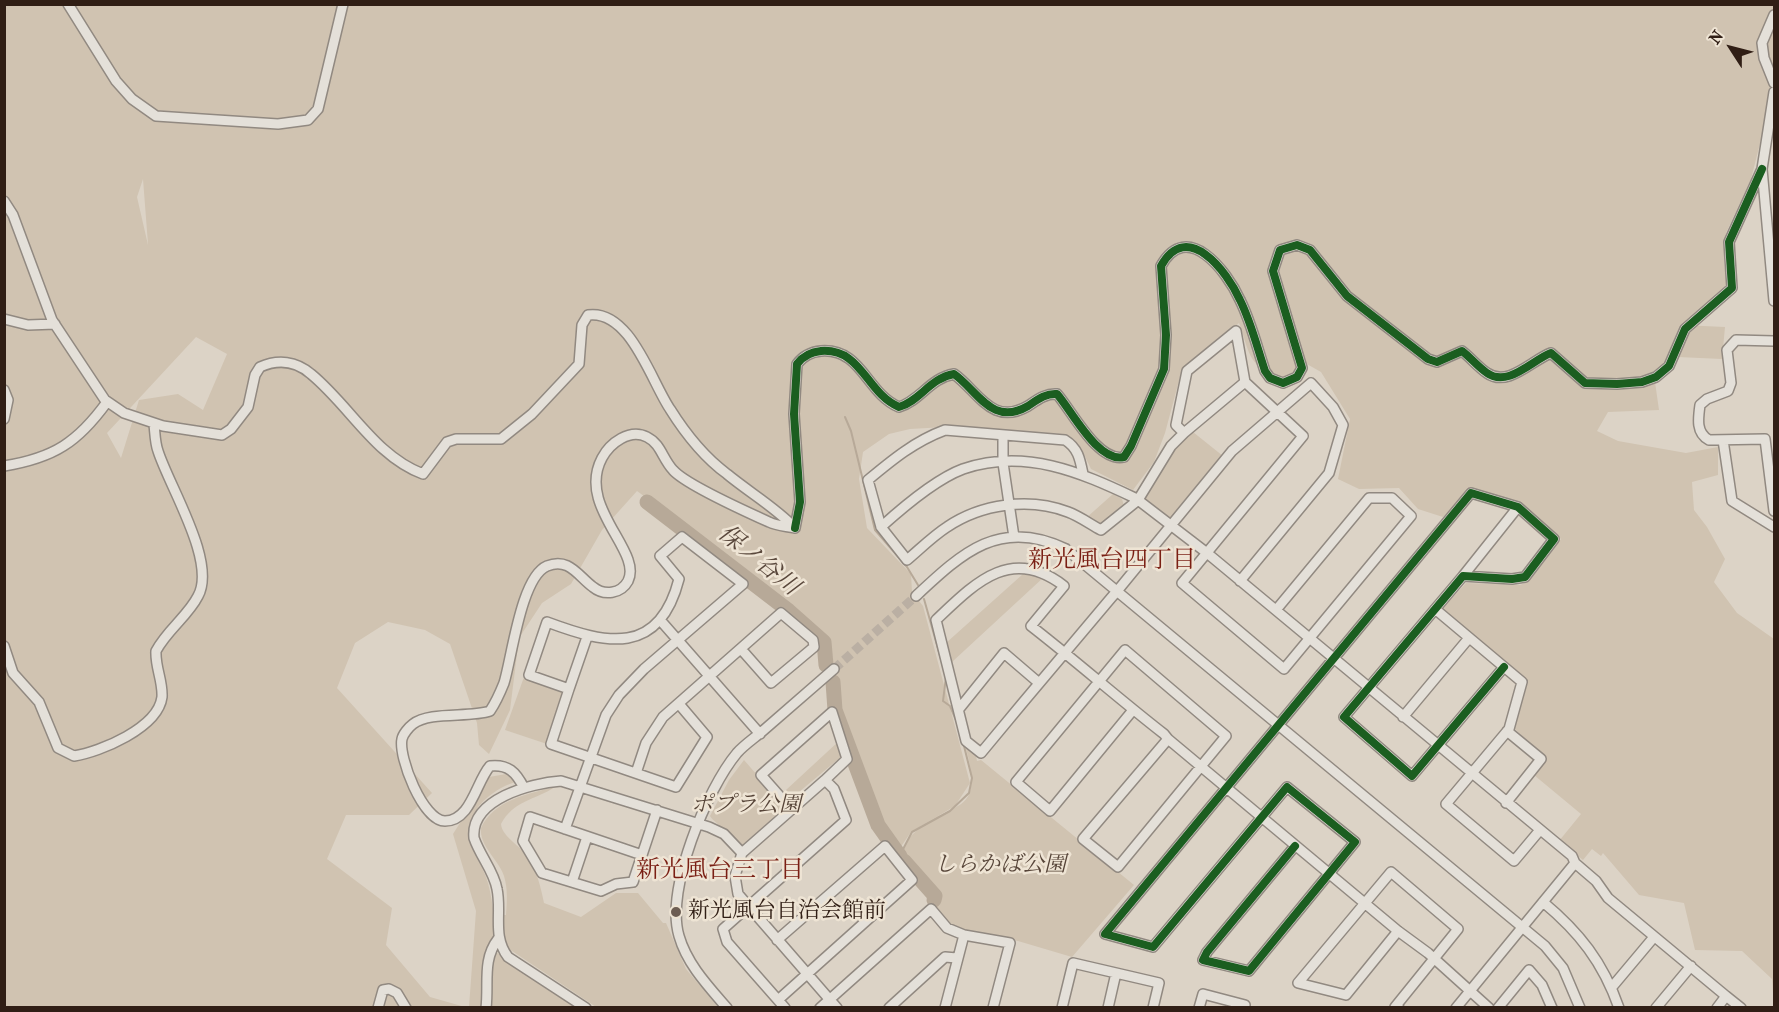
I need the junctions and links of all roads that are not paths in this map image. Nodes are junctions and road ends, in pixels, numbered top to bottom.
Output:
1 (68, 4) edge
2 (343, 4) edge
3 (1774, 15) edge
4 (1774, 83) edge
5 (1774, 92) edge
6 (1762, 170) junction
7 (4, 201) edge
8 (1774, 302) edge
9 (1247, 317) junction
10 (4, 319) edge
11 (55, 324) junction
12 (1236, 331) junction
13 (1774, 341) edge
14 (1245, 382) junction
15 (4, 390) edge
16 (107, 402) junction
17 (1275, 411) junction
18 (4, 419) edge
19 (154, 424) junction
20 (1184, 433) junction
21 (1003, 435) junction
22 (1723, 440) junction
23 (1003, 463) junction
24 (4, 466) edge
25 (1083, 474) junction
26 (1138, 500) junction
27 (1008, 504) junction
28 (1518, 507) junction
29 (1774, 511) edge
30 (1171, 525) junction
31 (881, 527) junction
32 (1774, 527) edge
33 (795, 528) junction
34 (1014, 537) junction
35 (1206, 553) junction
36 (1463, 576) junction
37 (1240, 581) junction
38 (1118, 590) junction
39 (916, 596) tunnel mouth
40 (1435, 609) junction
41 (1276, 610) junction
42 (661, 621) junction
43 (587, 637) junction
44 (1469, 638) junction
45 (1309, 639) junction
46 (679, 642) junction
47 (4, 646) edge
48 (741, 649) junction
49 (1065, 652) junction
50 (1333, 659) junction
51 (1504, 667) junction
52 (834, 669) tunnel mouth
53 (710, 676) junction
54 (1039, 683) junction
55 (1100, 683) junction
56 (1368, 688) junction
57 (569, 689) junction
58 (678, 704) junction
59 (959, 709) junction
60 (1134, 710) junction
61 (1403, 717) junction
62 (1278, 724) junction
63 (1507, 731) junction
64 (760, 734) junction
65 (1168, 739) junction
66 (1437, 746) junction
67 (591, 759) junction
68 (1202, 767) junction
69 (636, 773) junction
70 (1472, 774) junction
71 (825, 780) junction
72 (580, 786) junction
73 (1226, 787) junction
74 (524, 788) junction
75 (1506, 803) junction
76 (790, 809) junction
77 (657, 810) junction
78 (1262, 816) junction
79 (699, 824) junction
80 (566, 829) junction
81 (1540, 830) junction
82 (587, 837) junction
83 (1295, 846) junction
84 (742, 853) junction
85 (642, 855) junction
86 (1575, 863) junction
87 (1331, 873) junction
88 (572, 882) junction
89 (1543, 902) junction
90 (1364, 903) junction
91 (749, 907) junction
92 (1523, 927) junction
93 (1398, 931) junction
94 (964, 935) junction
95 (1654, 937) junction
96 (498, 939) junction
97 (777, 940) junction
98 (957, 958) junction
99 (1433, 960) junction
100 (1691, 966) junction
101 (1116, 973) junction
102 (808, 974) junction
103 (1612, 987) junction
104 (1470, 990) junction
105 (1726, 996) junction
106 (830, 999) junction
107 (778, 1000) junction
108 (889, 1007) edge
109 (378, 1008) edge
110 (406, 1008) edge
111 (486, 1008) edge
112 (586, 1008) edge
113 (727, 1008) edge
114 (785, 1008) edge
115 (820, 1008) edge
116 (837, 1008) edge
117 (945, 1008) edge
118 (993, 1008) edge
119 (1062, 1008) edge
120 (1108, 1008) edge
121 (1153, 1008) edge
122 (1199, 1008) edge
123 (1244, 1008) edge
124 (1399, 1008) edge
125 (1456, 1008) edge
126 (1489, 1008) edge
127 (1498, 1008) edge
128 (1552, 1008) edge
129 (1580, 1008) edge
130 (1619, 1008) edge
131 (1656, 1008) edge
132 (1717, 1008) edge
133 (1741, 1008) edge

1 - 2 street
3 - 4 street
5 - 6 street
6 - 8 street
6 - 9 street
7 - 11 street
9 - 12 street
9 - 33 street
10 - 11 street
11 - 16 street
12 - 14 street
12 - 20 street
13 - 22 street
14 - 17 street
14 - 20 street
15 - 18 street
16 - 19 street
16 - 24 street
17 - 30 street
17 - 35 street
17 - 37 street
19 - 33 street
19 - 47 street
20 - 26 street
21 - 23 street
21 - 25 street
21 - 31 street
22 - 29 street
22 - 32 street
23 - 25 street
23 - 27 street
23 - 31 street
25 - 26 street
26 - 27 street
26 - 30 street
27 - 31 street
27 - 34 street
28 - 36 street
28 - 36 street
28 - 50 street
30 - 35 street
30 - 38 street
33 - 74 street
34 - 38 street
34 - 39 street
35 - 37 street
35 - 45 street
36 - 40 street
37 - 41 street
38 - 49 street
38 - 62 street
40 - 44 street
40 - 56 street
41 - 45 street
41 - 45 street
42 - 43 street
42 - 46 street
42 - 46 street
43 - 57 street
43 - 57 street
44 - 51 street
44 - 61 street
45 - 50 street
46 - 53 street
46 - 67 street
48 - 48 street
48 - 53 street
49 - 54 street
49 - 55 street
49 - 59 street
50 - 56 street
50 - 62 street
51 - 63 street
51 - 66 street
52 - 64 street
53 - 58 street
53 - 64 street
54 - 59 street
54 - 59 street
55 - 60 street
55 - 60 street
55 - 68 street
56 - 61 street
56 - 66 street
57 - 67 street
58 - 69 street
58 - 69 street
60 - 65 street
61 - 66 street
62 - 73 street
62 - 92 street
63 - 70 street
63 - 75 street
64 - 79 street
65 - 68 street
65 - 68 street
66 - 70 street
67 - 69 street
67 - 72 street
68 - 73 street
70 - 75 street
70 - 81 street
71 - 76 street
71 - 76 street
71 - 91 street
72 - 74 street
72 - 77 street
72 - 80 street
73 - 78 street
73 - 78 street
74 - 96 street
75 - 81 street
76 - 84 street
77 - 79 street
77 - 85 street
78 - 83 street
78 - 87 street
79 - 84 street
79 - 113 street
80 - 82 street
80 - 88 street
81 - 86 street
82 - 85 street
82 - 88 street
83 - 87 street
83 - 87 street
84 - 91 street
85 - 88 street
86 - 89 street
86 - 95 street
87 - 90 street
89 - 92 street
89 - 103 street
90 - 93 street
90 - 93 street
90 - 99 street
91 - 97 street
91 - 107 street
92 - 104 street
92 - 129 street
93 - 99 street
94 - 98 street
94 - 106 street
94 - 118 street
95 - 100 street
95 - 103 street
96 - 111 street
96 - 112 street
97 - 102 street
97 - 102 street
98 - 108 street
98 - 117 street
99 - 104 street
99 - 124 street
100 - 105 street
100 - 131 street
101 - 119 street
101 - 120 street
101 - 121 street
102 - 106 street
102 - 107 street
103 - 130 street
104 - 125 street
104 - 126 street
105 - 132 street
105 - 133 street
106 - 115 street
106 - 116 street
107 - 114 street
109 - 110 street
122 - 123 street
127 - 128 street

